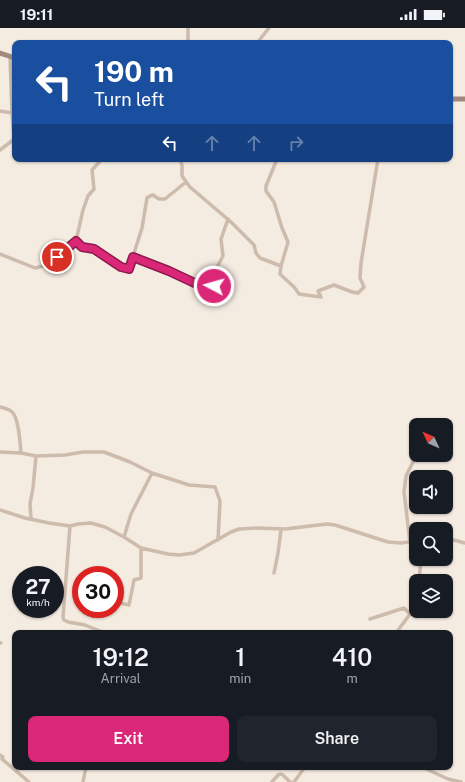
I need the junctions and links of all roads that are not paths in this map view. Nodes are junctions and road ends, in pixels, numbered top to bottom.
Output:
1 (188, 28) edge
2 (269, 28) edge
3 (188, 40) edge
4 (259, 40) edge
5 (0, 53) edge
6 (12, 57) edge
7 (453, 99) edge
8 (465, 99) edge
9 (0, 111) edge
10 (12, 112) edge
11 (12, 141) edge
12 (0, 150) edge
13 (99, 162) edge
14 (181, 162) edge
15 (276, 162) edge
16 (377, 162) edge
17 (186, 182) junction
18 (228, 219) junction
19 (76, 241) junction
20 (0, 254) edge
21 (133, 257) junction
22 (281, 266) junction
23 (0, 407) edge
24 (0, 452) edge
25 (21, 452) junction
26 (36, 456) junction
27 (413, 462) edge
28 (152, 473) junction
29 (0, 510) edge
30 (31, 519) junction
31 (70, 526) junction
32 (281, 530) junction
33 (409, 534) edge
34 (124, 537) junction
35 (218, 540) junction
36 (453, 540) edge
37 (409, 542) edge
38 (465, 544) edge
39 (141, 548) junction
40 (274, 573) dead end
41 (124, 604) edge
42 (409, 613) edge
43 (409, 615) edge
44 (370, 619) dead end
45 (97, 630) edge
46 (398, 630) edge
47 (1, 756) edge
48 (12, 768) edge
49 (15, 770) edge
50 (85, 770) edge
51 (303, 770) edge
52 (428, 770) edge
53 (29, 782) edge
54 (83, 782) edge
55 (272, 782) edge
56 (290, 782) edge
57 (294, 782) edge
58 (461, 782) edge

1 - 3 street
2 - 4 street
5 - 6 street
7 - 8 street
9 - 10 street
11 - 12 street
13 - 19 street
14 - 17 street
15 - 22 street
16 - 22 street
17 - 18 street
17 - 21 street
18 - 21 street
18 - 22 street
19 - 20 street
19 - 21 street
23 - 25 street
24 - 25 street
25 - 26 street
26 - 28 street
26 - 30 street
27 - 33 street
28 - 34 street
28 - 35 street
29 - 30 street
30 - 31 street
31 - 34 street
31 - 45 street
32 - 35 street
32 - 37 street
32 - 40 street
34 - 39 street
35 - 39 street
36 - 38 street
39 - 41 street
42 - 44 street
43 - 46 street
47 - 48 street
49 - 53 street
50 - 54 street
51 - 57 street
52 - 58 street
55 - 56 street

